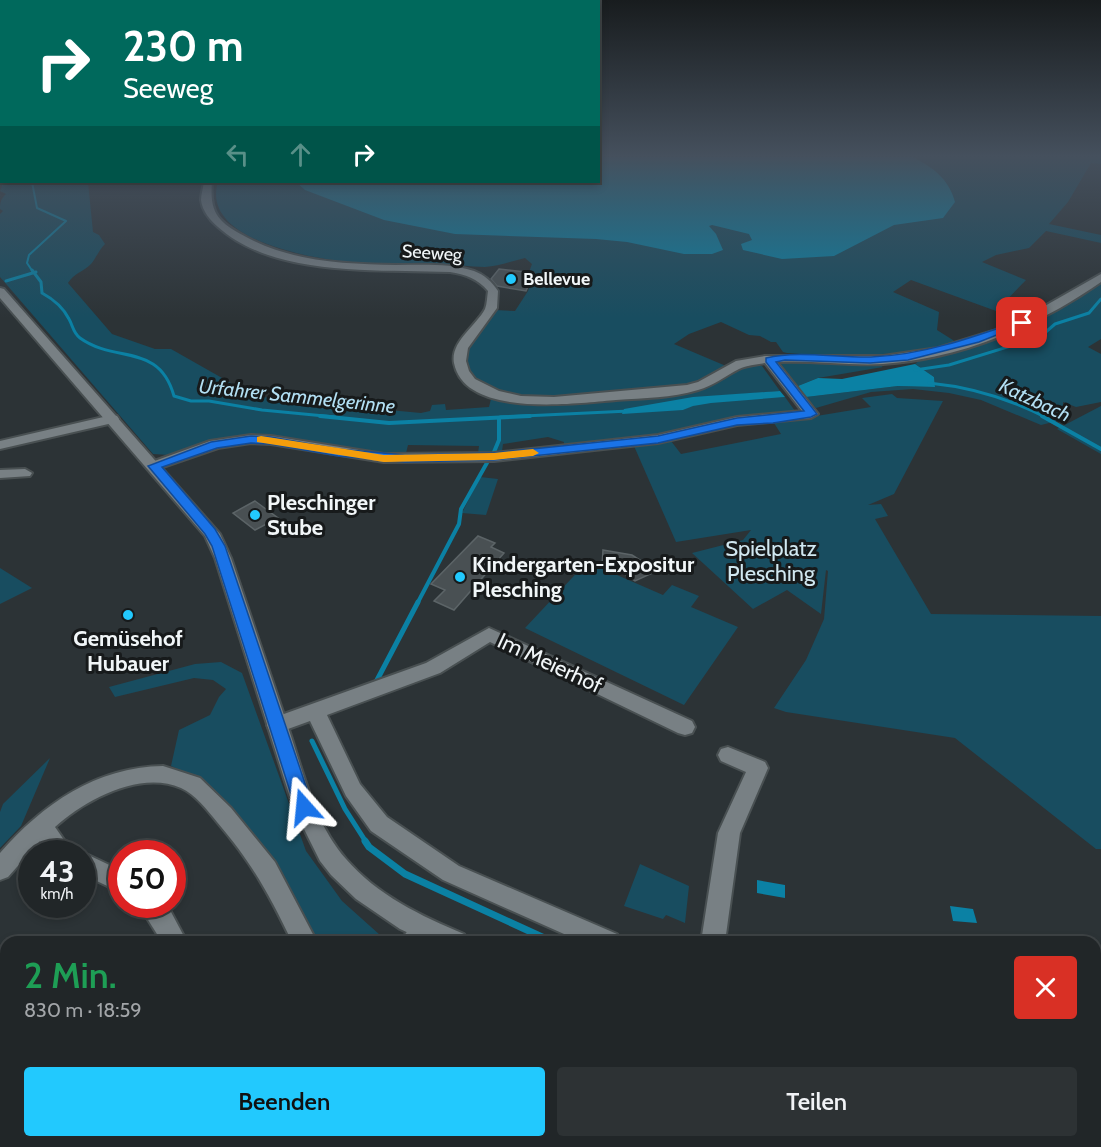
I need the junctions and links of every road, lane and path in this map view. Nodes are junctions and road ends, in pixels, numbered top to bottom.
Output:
1 (210, 211) edge
2 (1101, 277) edge
3 (0, 291) edge
4 (769, 360) junction
5 (112, 419) junction
6 (0, 445) edge
7 (154, 466) junction
8 (25, 473) dead end
9 (0, 474) edge
10 (315, 712) junction
11 (277, 725) junction
12 (685, 727) dead end
13 (728, 754) dead end
14 (42, 826) junction
15 (51, 840) edge
16 (0, 870) edge
17 (161, 918) edge
18 (172, 936) edge
19 (302, 936) edge
20 (419, 936) edge
21 (595, 936) edge
22 (714, 936) edge

1 - 4 street, Seeweg
2 - 4 street, Seeweg
3 - 5 street
4 - 7 street
5 - 6 street
5 - 7 street
7 - 11 street
8 - 9 street
10 - 11 street, Im Meierhof
10 - 12 street, Im Meierhof
10 - 21 street
11 - 20 street
13 - 22 street
14 - 15 street
14 - 16 street
14 - 19 street
17 - 18 street

